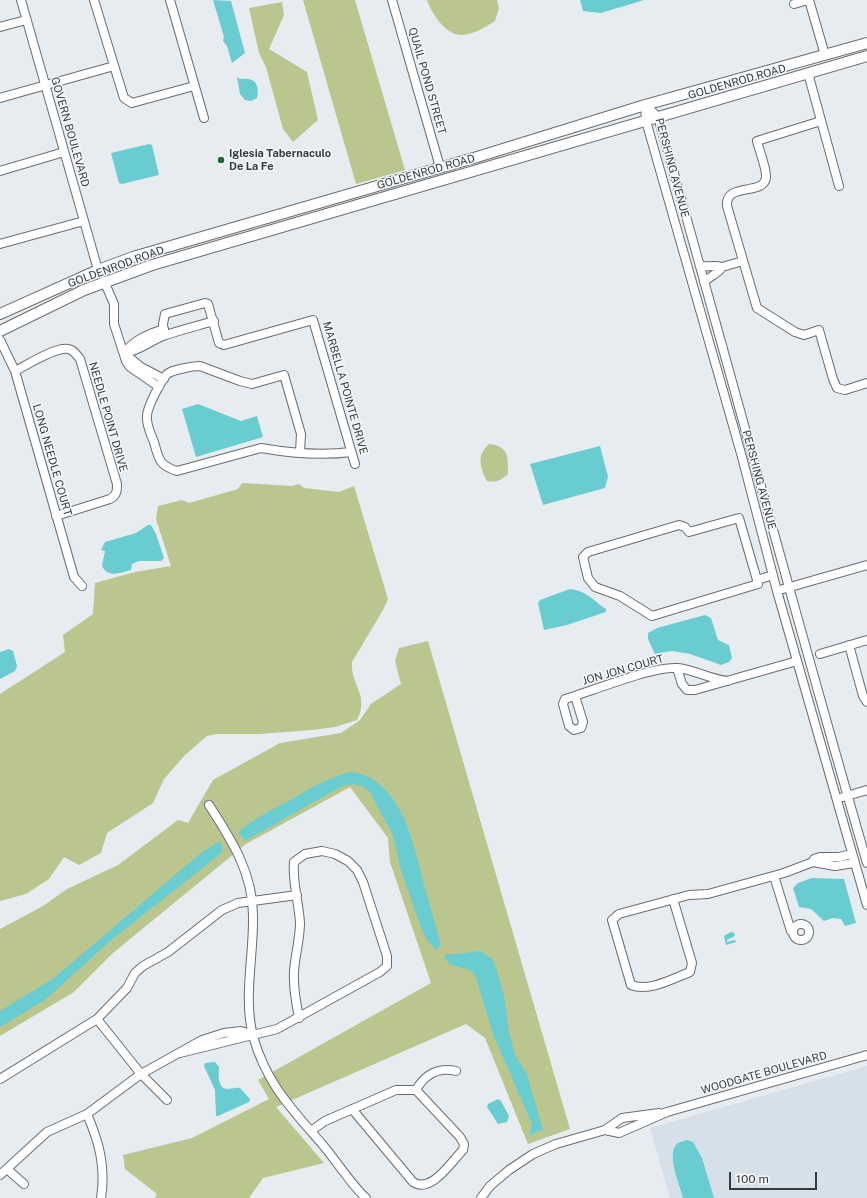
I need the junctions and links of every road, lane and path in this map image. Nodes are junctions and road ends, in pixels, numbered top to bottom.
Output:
1 (21, 0) edge
2 (94, 0) edge
3 (170, 0) edge
4 (392, 0) edge
5 (808, 0) edge
6 (794, 4) dead end
7 (26, 20) junction
8 (0, 27) edge
9 (867, 43) edge
10 (825, 55) junction
11 (867, 56) edge
12 (114, 66) junction
13 (808, 73) junction
14 (45, 86) junction
15 (194, 86) junction
16 (0, 98) edge
17 (645, 105) junction
18 (204, 118) dead end
19 (658, 118) junction
20 (646, 121) junction
21 (821, 121) junction
22 (549, 135) junction
23 (64, 152) junction
24 (440, 167) junction
25 (0, 171) edge
26 (461, 174) junction
27 (839, 186) dead end
28 (354, 193) junction
29 (347, 208) junction
30 (272, 217) junction
31 (84, 221) junction
32 (285, 226) junction
33 (0, 244) edge
34 (189, 254) junction
35 (743, 261) junction
36 (122, 262) junction
37 (700, 266) junction
38 (722, 268) junction
39 (98, 270) junction
40 (704, 282) junction
41 (106, 286) junction
42 (84, 290) junction
43 (0, 314) edge
44 (214, 321) junction
45 (0, 331) edge
46 (164, 332) junction
47 (0, 340) edge
48 (124, 353) junction
49 (15, 371) junction
50 (164, 379) junction
51 (867, 383) edge
52 (159, 387) junction
53 (300, 452) junction
54 (351, 452) junction
55 (355, 464) dead end
56 (56, 516) junction
57 (867, 565) edge
58 (772, 575) junction
59 (757, 580) junction
60 (82, 586) dead end
61 (788, 588) junction
62 (777, 591) junction
63 (867, 640) edge
64 (849, 645) junction
65 (820, 654) dead end
66 (797, 662) junction
67 (677, 668) junction
68 (728, 681) junction
69 (575, 696) dead end
70 (867, 702) edge
71 (867, 790) edge
72 (847, 795) junction
73 (836, 799) junction
74 (209, 805) dead end
75 (852, 854) junction
76 (832, 857) junction
77 (813, 862) junction
78 (867, 862) edge
79 (854, 863) junction
80 (831, 866) junction
81 (774, 876) junction
82 (297, 894) junction
83 (673, 899) junction
84 (252, 901) junction
85 (867, 905) edge
86 (793, 930) dead end
87 (299, 1018) junction
88 (97, 1019) junction
89 (253, 1035) junction
90 (867, 1055) edge
91 (456, 1071) dead end
92 (141, 1074) junction
93 (0, 1079) edge
94 (416, 1090) junction
95 (167, 1100) dead end
96 (352, 1109) junction
97 (667, 1112) junction
98 (87, 1114) junction
99 (310, 1130) junction
100 (605, 1130) junction
101 (7, 1169) junction
102 (0, 1175) edge
103 (24, 1184) dead end
104 (364, 1197) edge
105 (101, 1198) edge
106 (481, 1198) edge

1 - 7 street, GOVERN BOULEVARD
2 - 12 street
3 - 15 street
4 - 24 street, QUAIL POND STREET
5 - 6 street
5 - 10 street
7 - 8 street
7 - 14 street, GOVERN BOULEVARD
9 - 10 main road, GOLDENROD ROAD
10 - 17 main road, GOLDENROD ROAD
11 - 13 main road, GOLDENROD ROAD
12 - 14 street
12 - 15 street
13 - 19 main road, GOLDENROD ROAD
13 - 21 street
14 - 16 street
14 - 23 street, GOVERN BOULEVARD
15 - 18 street
17 - 19 street, PERSHING AVENUE
17 - 20 street, PERSHING AVENUE
17 - 22 main road, GOLDENROD ROAD
19 - 20 main road, GOLDENROD ROAD
19 - 37 street, PERSHING AVENUE
20 - 26 main road, GOLDENROD ROAD
20 - 58 street, PERSHING AVENUE
21 - 27 street
21 - 35 street
22 - 24 main road, GOLDENROD ROAD
22 - 26 main road
23 - 25 street
23 - 31 street, GOVERN BOULEVARD
24 - 28 main road, GOLDENROD ROAD
24 - 29 main road
26 - 29 main road, GOLDENROD ROAD
28 - 30 main road, GOLDENROD ROAD
28 - 32 main road
29 - 32 main road, GOLDENROD ROAD
30 - 34 main road
30 - 36 main road, GOLDENROD ROAD
31 - 33 street
31 - 39 street, GOVERN BOULEVARD
32 - 34 main road, GOLDENROD ROAD
34 - 41 main road, GOLDENROD ROAD
35 - 38 street
35 - 51 street
36 - 39 main road, GOLDENROD ROAD
36 - 41 main road
37 - 38 street
37 - 40 street, PERSHING AVENUE
38 - 40 street
39 - 42 main road
39 - 43 main road, GOLDENROD ROAD
40 - 61 street, PERSHING AVENUE
41 - 42 main road, GOLDENROD ROAD
41 - 48 street
42 - 45 main road, GOLDENROD ROAD
44 - 46 street
44 - 46 street, MARBELLA POINTE DRIVE
44 - 54 street, MARBELLA POINTE DRIVE
46 - 48 street
47 - 49 street, LONG NEEDLE COURT
48 - 50 street
48 - 52 street
49 - 56 street, LONG NEEDLE COURT
49 - 56 street, NEEDLE POINT DRIVE
50 - 52 street
50 - 53 street
52 - 53 street
53 - 54 street
54 - 55 street, MARBELLA POINTE DRIVE
56 - 60 street, LONG NEEDLE COURT
57 - 61 street
58 - 59 street
58 - 62 street, PERSHING AVENUE
59 - 59 street
61 - 62 street
61 - 72 street, PERSHING AVENUE
62 - 66 street, PERSHING AVENUE
63 - 64 street
64 - 65 street
64 - 70 street
66 - 68 street, JON JON COURT
66 - 73 street, PERSHING AVENUE
67 - 68 street, JON JON COURT
67 - 68 street, JON JON COURT
67 - 69 street, JON JON COURT
71 - 72 street
72 - 73 street
72 - 78 street, PERSHING AVENUE
73 - 75 street, PERSHING AVENUE
74 - 84 street
75 - 76 street
75 - 79 street, PERSHING AVENUE
76 - 77 street
76 - 80 street
77 - 80 street
77 - 81 street
79 - 80 street
79 - 85 street, PERSHING AVENUE
81 - 83 street
81 - 86 street
82 - 84 street
82 - 87 street
82 - 87 street
83 - 83 street
84 - 88 street
84 - 89 street
87 - 89 street
88 - 92 street
88 - 93 street
89 - 92 street
89 - 99 street
90 - 97 street, WOODGATE BOULEVARD
91 - 94 street
92 - 95 street
92 - 98 street
94 - 96 street
94 - 96 street
96 - 99 street
97 - 100 street, WOODGATE BOULEVARD
97 - 100 street, WOODGATE BOULEVARD
98 - 101 street
98 - 105 street
99 - 104 street
100 - 106 street, WOODGATE BOULEVARD
101 - 102 street
101 - 103 street

